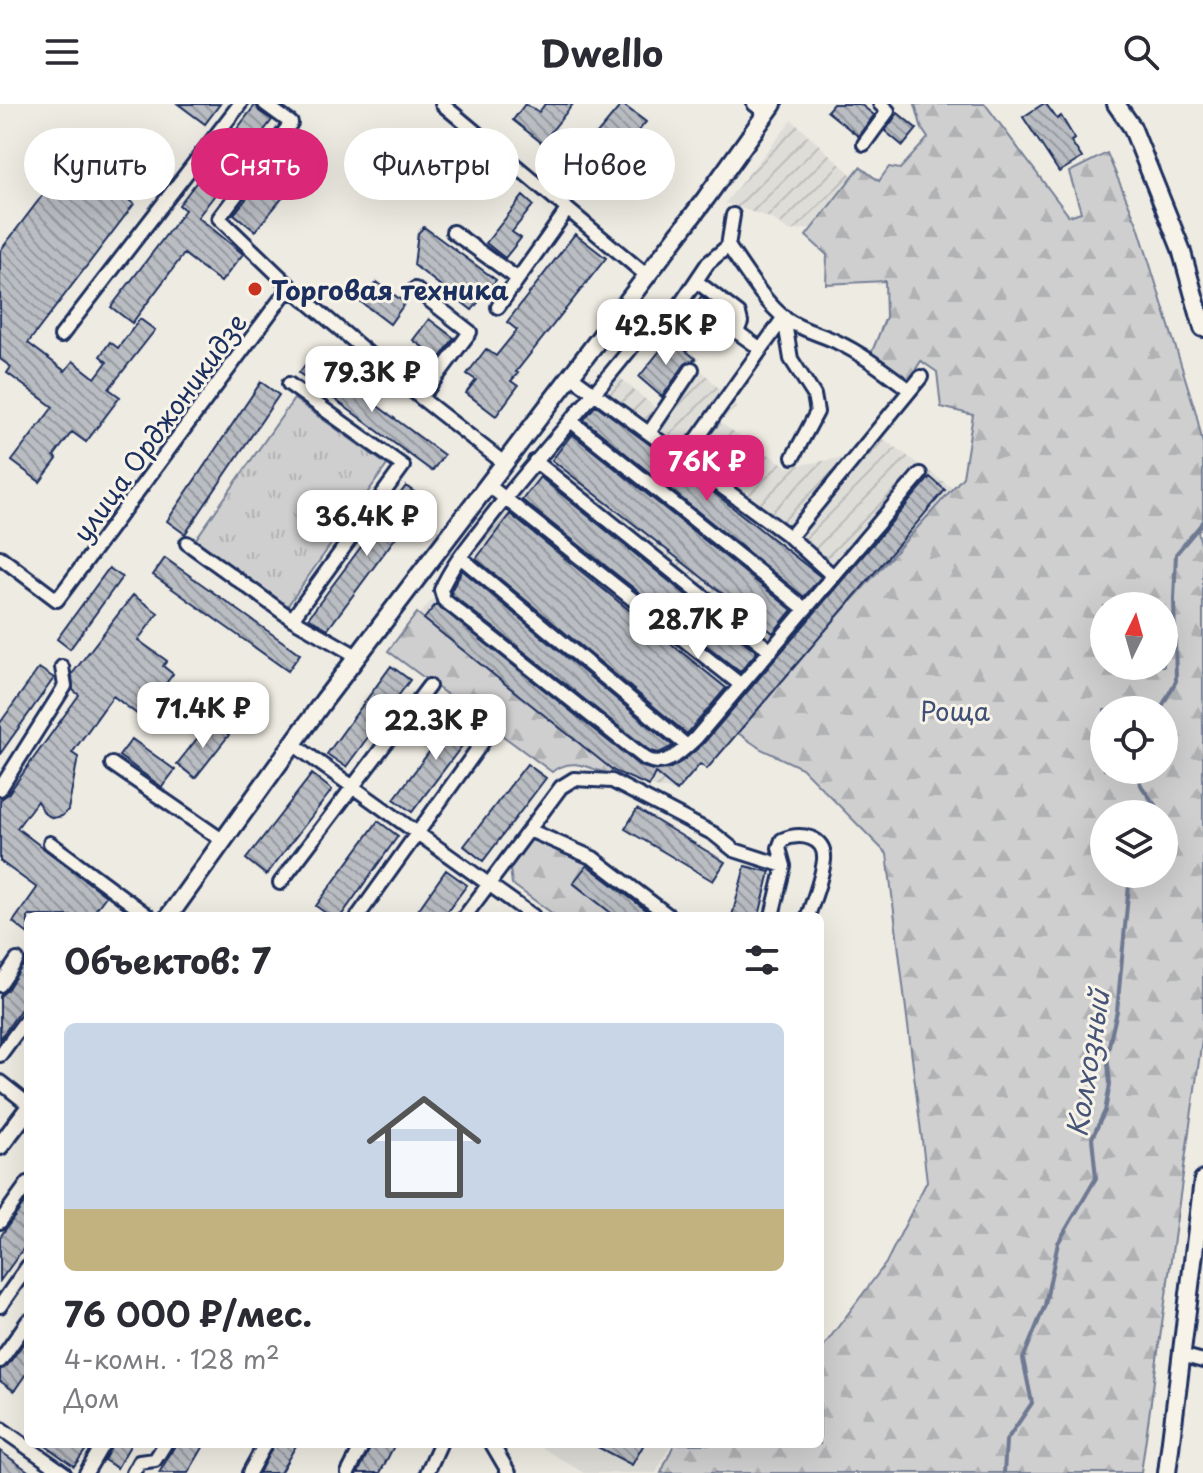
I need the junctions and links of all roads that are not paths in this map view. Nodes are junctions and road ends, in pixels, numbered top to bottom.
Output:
1 (240, 104) edge
2 (265, 104) edge
3 (442, 104) edge
4 (880, 104) edge
5 (1116, 104) edge
6 (764, 107) edge
7 (864, 144) dead end
8 (567, 210) junction
9 (733, 215) dead end
10 (453, 232) dead end
11 (728, 246) junction
12 (646, 275) junction
13 (518, 279) junction
14 (696, 281) junction
15 (415, 289) dead end
16 (297, 293) junction
17 (498, 307) dead end
18 (673, 315) dead end
19 (784, 317) junction
20 (1203, 328) edge
21 (642, 334) dead end
22 (61, 336) dead end
23 (761, 349) junction
24 (692, 369) dead end
25 (571, 376) junction
26 (921, 377) dead end
27 (289, 384) dead end
28 (910, 390) junction
29 (595, 394) junction
30 (421, 398) junction
31 (571, 421) junction
32 (649, 433) junction
33 (793, 457) dead end
34 (683, 459) junction
35 (535, 461) junction
36 (504, 463) junction
37 (920, 474) dead end
38 (488, 485) junction
39 (505, 498) junction
40 (790, 537) junction
41 (187, 543) dead end
42 (0, 557) edge
43 (460, 557) junction
44 (833, 576) junction
45 (805, 609) junction
46 (292, 619) junction
47 (771, 651) junction
48 (357, 656) junction
49 (62, 667) dead end
50 (741, 685) junction
51 (429, 686) dead end
52 (489, 733) dead end
53 (293, 744) junction
54 (687, 746) junction
55 (112, 764) dead end
56 (354, 787) junction
57 (0, 789) edge
58 (529, 830) junction
59 (417, 832) junction
60 (222, 840) junction
61 (50, 843) dead end
62 (784, 866) junction
63 (280, 883) dead end
64 (487, 885) junction
65 (143, 912) edge
66 (172, 912) edge
67 (361, 912) edge
68 (468, 912) edge
69 (527, 912) edge
70 (664, 912) edge
71 (773, 912) edge
72 (809, 912) edge
73 (17, 960) dead end
74 (0, 985) edge
75 (24, 1022) edge
76 (0, 1054) edge
77 (0, 1082) edge
78 (24, 1103) edge
79 (24, 1112) edge
80 (0, 1146) edge
81 (1203, 1180) edge
82 (24, 1189) edge
83 (0, 1222) edge
84 (24, 1272) edge
85 (0, 1306) edge
86 (24, 1327) edge
87 (1181, 1355) junction
88 (0, 1361) edge
89 (1203, 1361) edge
90 (0, 1428) edge
91 (24, 1438) edge
92 (35, 1448) edge
93 (101, 1448) edge
94 (162, 1448) edge
95 (263, 1448) edge
96 (361, 1448) edge
97 (438, 1448) edge
98 (494, 1448) edge
99 (64, 1473) edge
100 (86, 1473) edge
101 (133, 1473) edge
102 (249, 1473) edge
103 (348, 1473) edge
104 (427, 1473) edge
105 (509, 1473) edge
106 (1167, 1473) edge

1 - 22 street
2 - 16 street
3 - 8 street
4 - 7 street
5 - 20 main road
6 - 12 main road
8 - 12 street
8 - 13 street
9 - 11 street
10 - 13 street
11 - 14 street
11 - 19 street
12 - 25 main road
13 - 17 street
14 - 18 street
14 - 23 street
15 - 30 street
16 - 30 street
16 - 42 street, улица Орджоникидзе
19 - 23 street
19 - 28 street
19 - 33 street
21 - 29 street
23 - 34 street
24 - 32 street
25 - 29 street
25 - 36 main road
26 - 28 street
27 - 46 street
28 - 40 street
29 - 31 street
29 - 32 street
30 - 36 street
31 - 35 street
31 - 45 street
32 - 34 street
34 - 40 street
35 - 39 street
35 - 47 street
36 - 38 main road
37 - 44 street
38 - 39 street
38 - 48 main road
39 - 43 street
39 - 50 street
40 - 44 street
41 - 46 street
43 - 54 street
43 - 54 street
44 - 45 street
45 - 47 street
46 - 48 street
47 - 50 street
48 - 53 main road
49 - 57 street
50 - 54 street
51 - 56 street
52 - 59 street
53 - 56 street
53 - 60 main road
55 - 60 street
56 - 59 street
56 - 63 street
58 - 62 street
58 - 64 street
58 - 70 street
59 - 64 street
59 - 67 street
60 - 66 main road
61 - 65 street
62 - 71 street
62 - 72 street
64 - 68 street
64 - 69 street
73 - 74 street
75 - 76 street
77 - 78 street
79 - 80 main road
81 - 87 main road
82 - 83 street
84 - 85 street
86 - 88 street
87 - 89 street
87 - 106 main road
90 - 91 street
92 - 99 street
93 - 100 street
94 - 101 street
95 - 102 street
96 - 103 street
97 - 104 street
98 - 105 street

